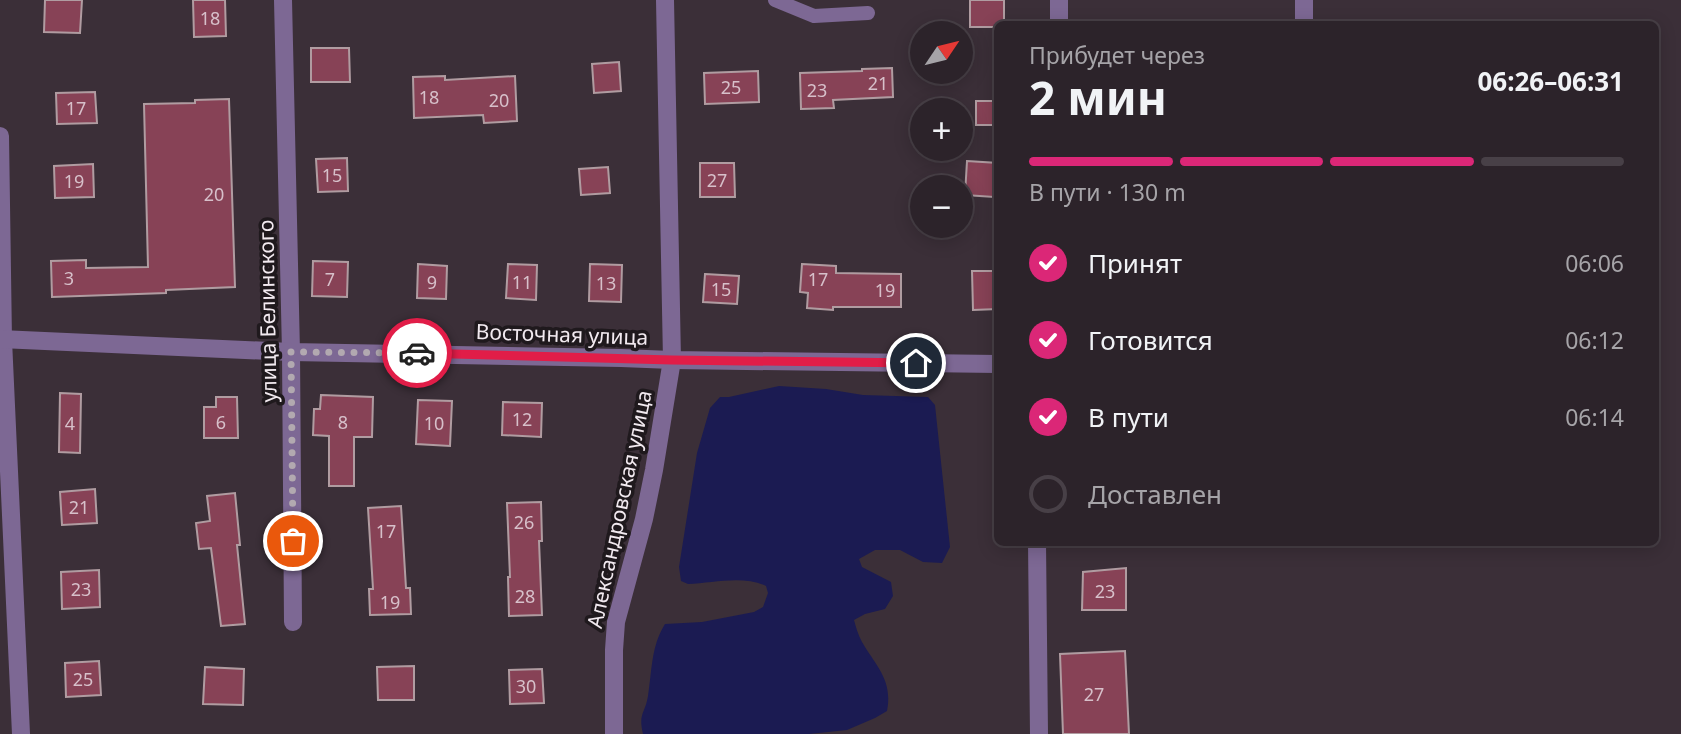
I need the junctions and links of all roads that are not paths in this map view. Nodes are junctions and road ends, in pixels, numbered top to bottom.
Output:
1 (283, 0) edge
2 (665, 0) edge
3 (775, 0) edge
4 (1059, 0) edge
5 (1304, 0) edge
6 (868, 13) dead end
7 (1059, 21) edge
8 (1304, 21) edge
9 (0, 136) edge
10 (2, 340) edge
11 (291, 352) junction
12 (672, 360) junction
13 (994, 364) edge
14 (1037, 546) edge
15 (293, 622) dead end
16 (21, 734) edge
17 (614, 734) edge
18 (1040, 734) edge

1 - 11 street, улица Белинского
2 - 12 street, Александровская улица
3 - 6 lane
4 - 7 street
5 - 8 street
9 - 10 street
10 - 11 street, Восточная улица
10 - 16 street
11 - 12 street, Восточная улица
11 - 15 street, улица Белинского
12 - 13 street, Восточная улица
12 - 17 street, Александровская улица
14 - 18 street

